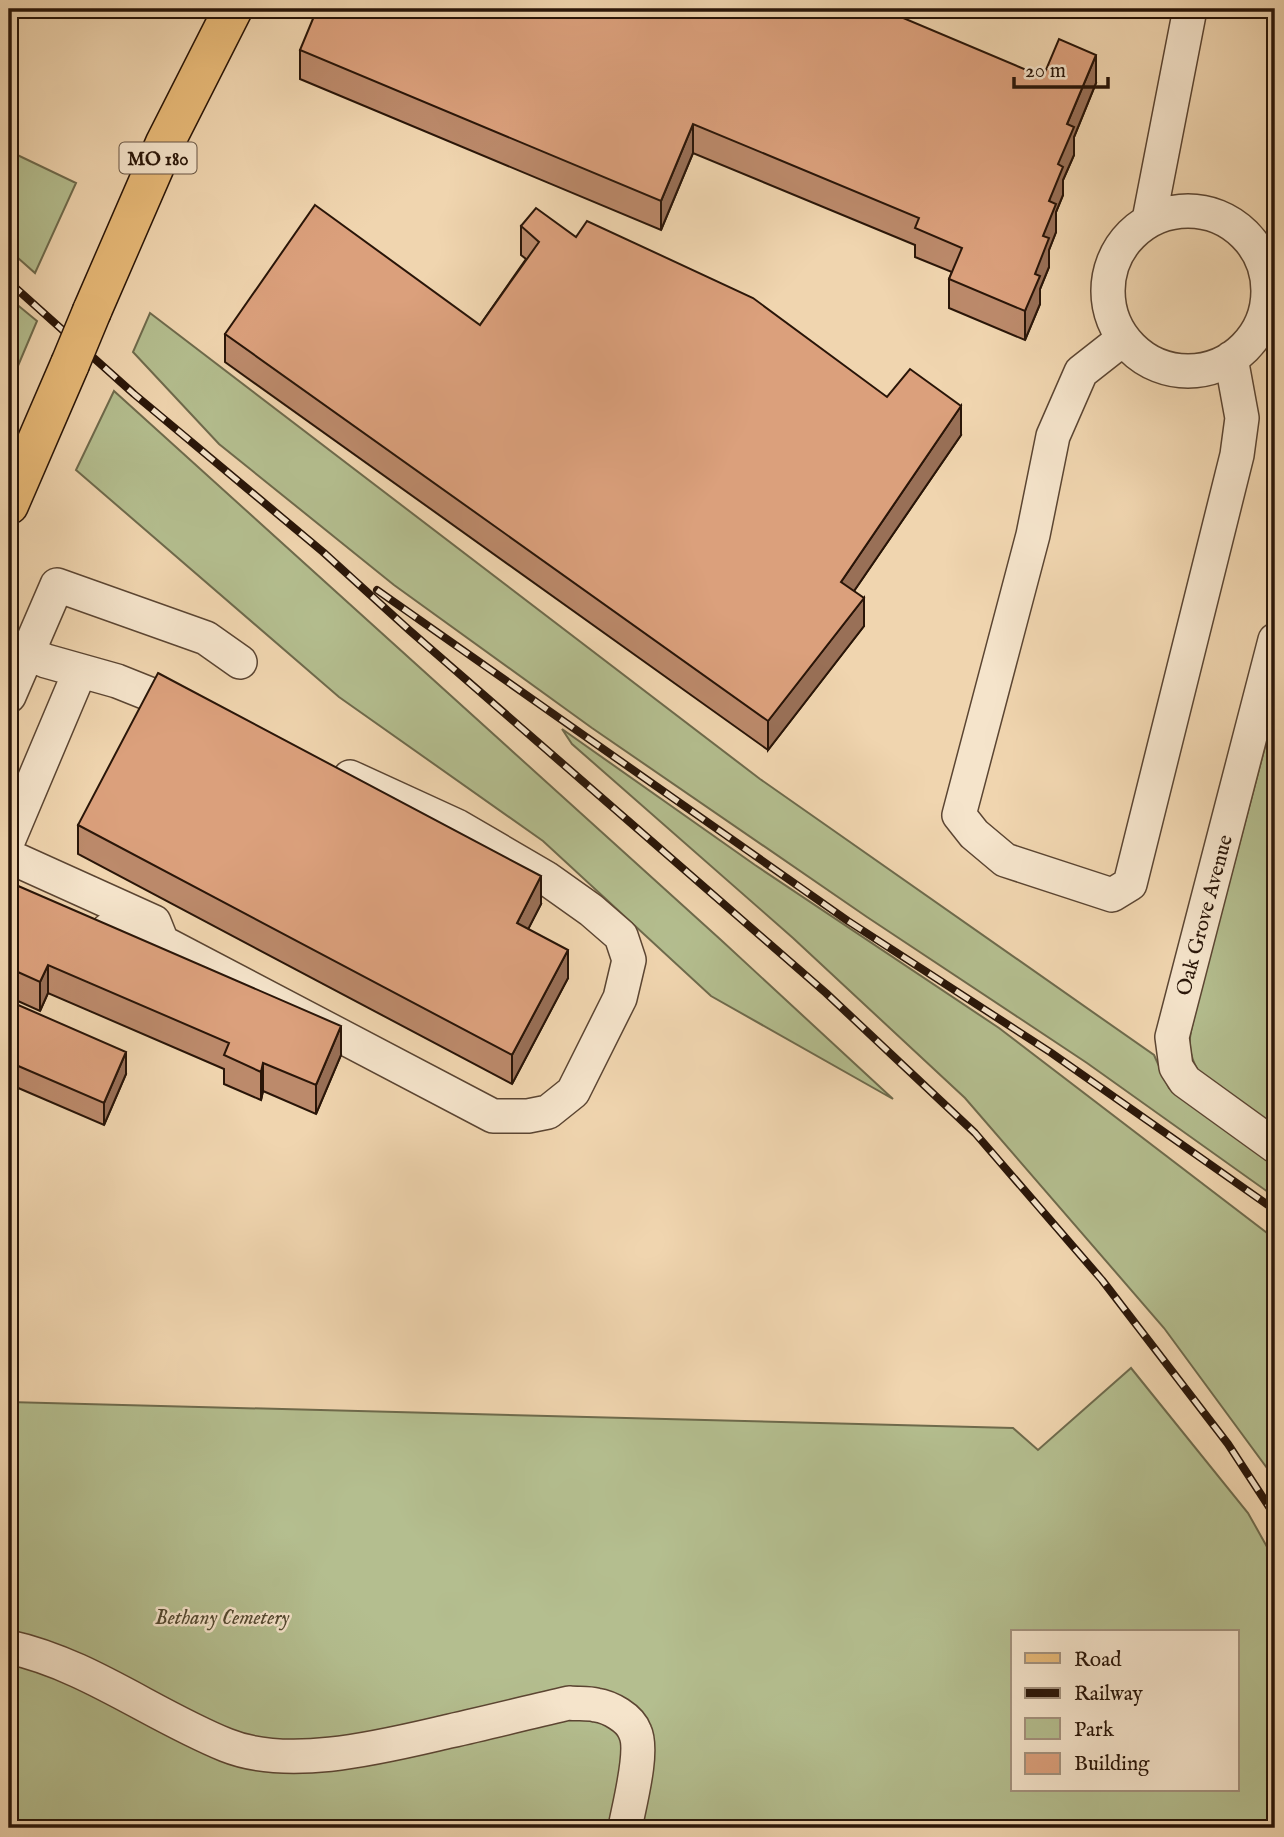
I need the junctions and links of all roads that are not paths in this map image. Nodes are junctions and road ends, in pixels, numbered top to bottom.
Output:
1 (233, 9) edge
2 (1190, 9) edge
3 (1149, 220) junction
4 (1123, 340) junction
5 (1231, 358) junction
6 (9, 505) edge
7 (1275, 640) edge
8 (19, 649) edge
9 (240, 662) dead end
10 (80, 671) junction
11 (9, 696) edge
12 (214, 720) edge
13 (323, 765) edge
14 (9, 839) edge
15 (9, 864) edge
16 (9, 887) edge
17 (162, 942) junction
18 (1275, 1146) edge
19 (9, 1647) edge
20 (625, 1828) edge

1 - 6 main road, MO 180, bridge
2 - 3 street
3 - 4 street
3 - 5 street
4 - 5 street
4 - 5 street
7 - 18 street, Oak Grove Avenue
8 - 9 street
8 - 10 street
8 - 11 street
10 - 12 street
10 - 14 street
13 - 17 street
15 - 17 street
16 - 17 street
19 - 20 street

